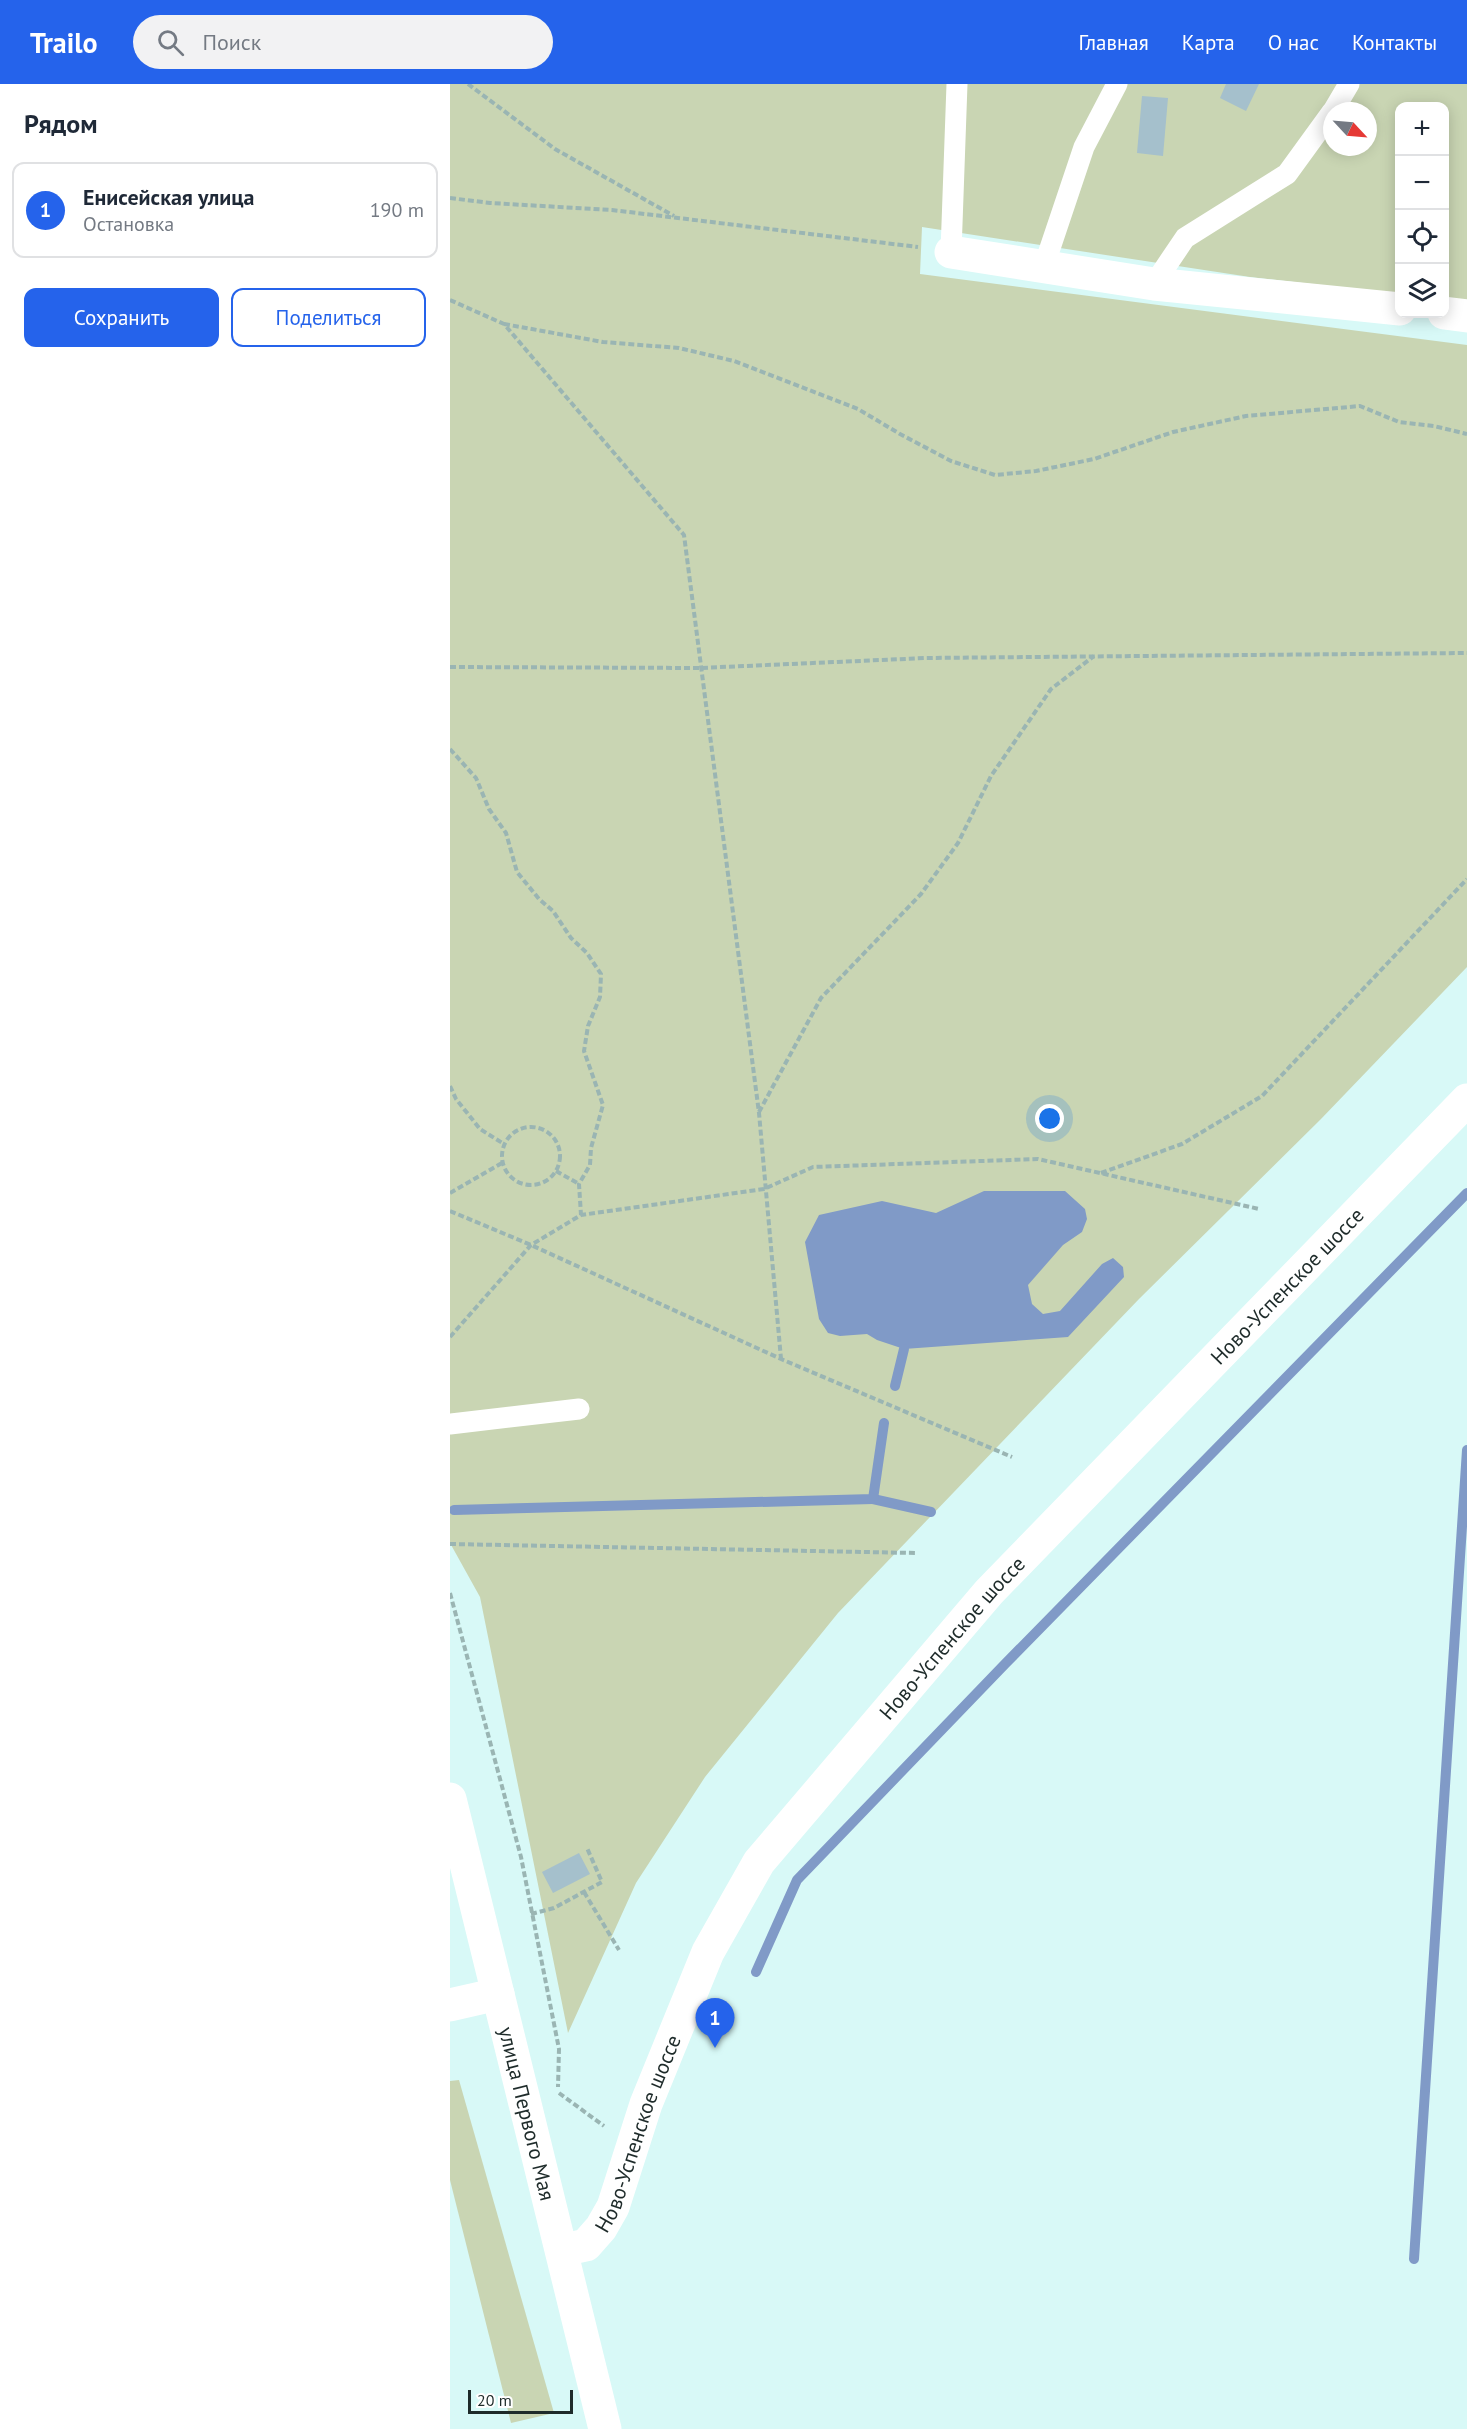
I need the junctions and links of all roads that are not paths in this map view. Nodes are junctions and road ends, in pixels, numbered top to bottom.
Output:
1 (957, 84) edge
2 (1117, 84) edge
3 (1349, 84) edge
4 (1338, 102) edge
5 (1323, 124) edge
6 (951, 252) joint
7 (1044, 266) junction
8 (1154, 284) junction
9 (1395, 308) edge
10 (1449, 314) edge
11 (1467, 316) edge
12 (1467, 1100) edge
13 (579, 1408) dead end
14 (450, 1424) edge
15 (450, 1799) edge
16 (498, 1994) junction
17 (450, 2005) edge
18 (563, 2250) junction
19 (606, 2429) edge

1 - 6 lane
2 - 7 lane
3 - 4 lane
5 - 8 lane
6 - 7 street
7 - 8 street
8 - 9 street
10 - 11 street
12 - 18 street, Ново-Успенское шоссе
13 - 14 lane
15 - 16 street, улица Первого Мая
16 - 17 street
16 - 18 street, улица Первого Мая
18 - 19 street, улица Первого Мая

